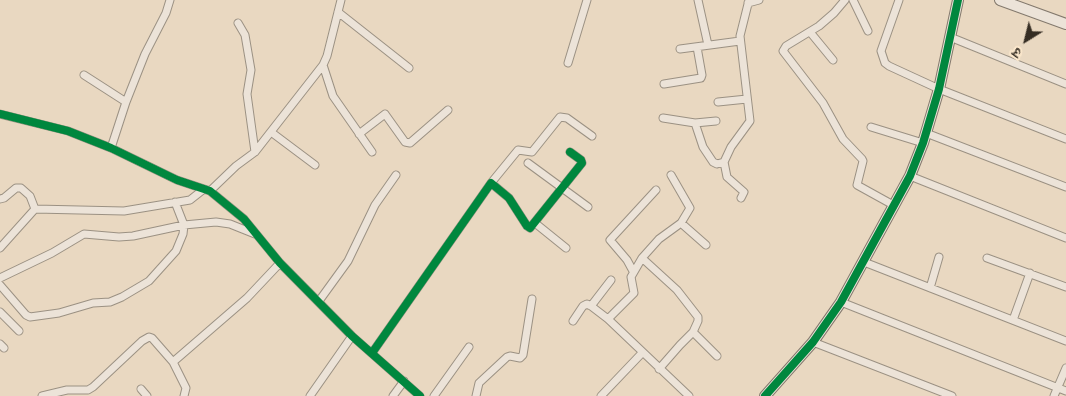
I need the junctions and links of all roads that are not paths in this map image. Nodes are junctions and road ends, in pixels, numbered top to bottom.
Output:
1 (170, 0) edge
2 (341, 0) edge
3 (587, 0) edge
4 (698, 0) edge
5 (759, 0) edge
6 (845, 0) edge
7 (852, 0) edge
8 (900, 0) edge
9 (958, 0) edge
10 (1000, 0) edge
11 (749, 1) edge
12 (338, 12) junction
13 (238, 23) dead end
14 (1066, 24) edge
15 (868, 31) dead end
16 (810, 32) junction
17 (950, 38) junction
18 (740, 41) junction
19 (708, 45) junction
20 (697, 47) junction
21 (680, 49) dead end
22 (833, 60) dead end
23 (568, 63) dead end
24 (323, 66) junction
25 (409, 68) dead end
26 (84, 75) dead end
27 (664, 84) dead end
28 (1066, 84) edge
29 (939, 89) junction
30 (746, 98) junction
31 (126, 102) junction
32 (718, 102) dead end
33 (448, 110) dead end
34 (0, 114) edge
35 (663, 118) dead end
36 (716, 121) dead end
37 (695, 123) junction
38 (870, 127) dead end
39 (271, 132) junction
40 (360, 134) junction
41 (592, 136) dead end
42 (924, 138) junction
43 (1066, 139) edge
44 (111, 148) junction
45 (255, 152) junction
46 (372, 152) dead end
47 (570, 152) dead end
48 (724, 162) junction
49 (528, 163) dead end
50 (315, 165) dead end
51 (396, 175) dead end
52 (671, 176) dead end
53 (910, 176) junction
54 (491, 183) junction
55 (562, 188) junction
56 (1066, 188) edge
57 (207, 190) junction
58 (656, 190) dead end
59 (741, 198) dead end
60 (0, 200) edge
61 (175, 202) junction
62 (895, 206) junction
63 (588, 207) dead end
64 (35, 208) junction
65 (535, 223) junction
66 (681, 223) junction
67 (184, 225) junction
68 (256, 234) junction
69 (1066, 238) edge
70 (706, 245) dead end
71 (0, 248) edge
72 (566, 248) dead end
73 (939, 257) dead end
74 (642, 258) junction
75 (987, 258) dead end
76 (864, 262) junction
77 (280, 264) junction
78 (633, 271) junction
79 (1030, 273) junction
80 (1, 275) edge
81 (611, 280) dead end
82 (0, 285) edge
83 (1066, 287) edge
84 (930, 288) junction
85 (532, 299) dead end
86 (319, 301) junction
87 (841, 302) junction
88 (590, 306) junction
89 (0, 312) edge
90 (608, 319) junction
91 (1013, 320) junction
92 (573, 321) dead end
93 (19, 331) dead end
94 (693, 332) junction
95 (352, 336) junction
96 (1066, 341) edge
97 (813, 342) junction
98 (469, 347) dead end
99 (642, 352) junction
100 (372, 353) junction
101 (718, 356) dead end
102 (173, 362) junction
103 (1066, 368) edge
104 (659, 369) junction
105 (404, 381) junction
106 (1058, 388) junction
107 (141, 389) dead end
108 (1066, 391) edge
109 (42, 396) edge
110 (147, 396) edge
111 (184, 396) edge
112 (310, 396) edge
113 (393, 396) edge
114 (420, 396) edge
115 (434, 396) edge
116 (476, 396) edge
117 (601, 396) edge
118 (689, 396) edge
119 (764, 396) edge
120 (952, 396) edge
121 (1054, 396) edge

1 - 31 street
2 - 12 street
3 - 23 street
4 - 19 street
5 - 11 street
6 - 16 street
7 - 15 street
8 - 29 street
9 - 17 street
10 - 14 street
11 - 18 street
12 - 24 street
12 - 25 street
13 - 45 street
16 - 22 street
16 - 62 street
17 - 28 street
17 - 29 street
18 - 19 street
18 - 30 street
19 - 20 street
20 - 21 street
20 - 27 street
24 - 39 street
24 - 40 street
26 - 31 street
29 - 42 street
29 - 43 street
30 - 32 street
30 - 48 street
31 - 44 street
33 - 40 street
34 - 44 street
35 - 37 street
36 - 37 street
37 - 48 street
38 - 42 street
39 - 45 street
39 - 50 street
40 - 46 street
41 - 54 street
42 - 53 street
42 - 56 street
44 - 57 street
45 - 57 street
47 - 55 street
48 - 59 street
49 - 55 street
51 - 86 street
52 - 66 street
53 - 62 street
53 - 69 street
54 - 65 street
54 - 100 street
55 - 63 street
55 - 65 street
57 - 61 street
57 - 68 street
58 - 78 street
60 - 64 street
61 - 64 street
61 - 67 street
62 - 76 street
64 - 71 street
65 - 72 street
66 - 70 street
66 - 74 street
67 - 68 street
67 - 80 street
67 - 82 street
68 - 77 street
73 - 84 street
74 - 78 street
74 - 94 street
75 - 79 street
76 - 84 street
76 - 87 street
77 - 86 street
77 - 102 street
78 - 90 street
79 - 83 street
79 - 91 street
81 - 88 street
84 - 91 street
85 - 116 street
86 - 95 street
87 - 97 street
87 - 106 street
88 - 90 street
88 - 92 street
89 - 93 street
90 - 99 street
91 - 96 street
94 - 101 street
94 - 104 street
95 - 100 street
95 - 112 street
97 - 119 street
97 - 120 street
98 - 115 street
99 - 104 street
99 - 117 street
100 - 105 street
102 - 109 street
102 - 111 street
103 - 106 street
104 - 118 street
105 - 113 street
105 - 114 street
106 - 108 street
106 - 121 street
107 - 110 street

